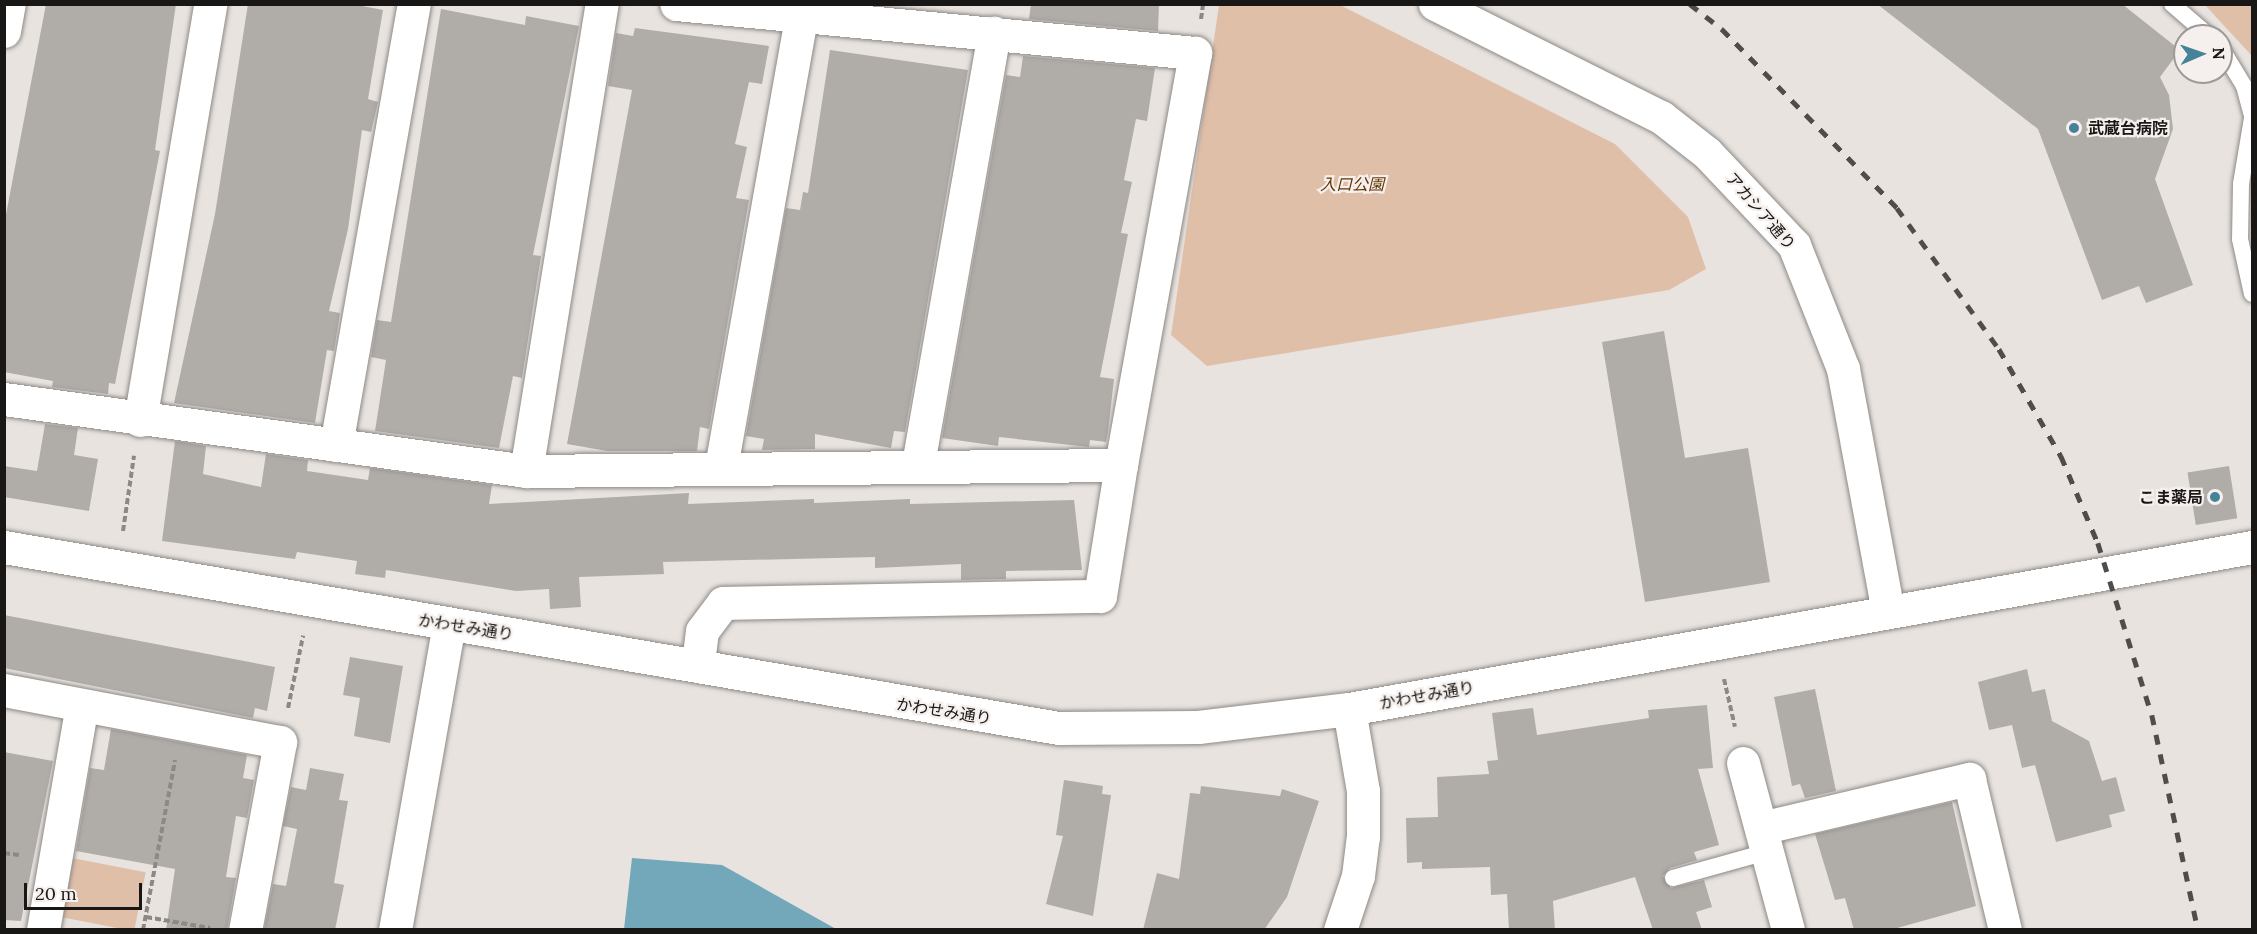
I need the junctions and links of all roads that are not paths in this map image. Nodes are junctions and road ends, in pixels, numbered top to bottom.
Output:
1 (9, 4) edge
2 (210, 4) edge
3 (414, 4) edge
4 (602, 4) edge
5 (676, 4) edge
6 (1435, 4) edge
7 (2172, 4) edge
8 (801, 17) junction
9 (2195, 24) edge
10 (4, 31) edge
11 (994, 33) junction
12 (2233, 68) edge
13 (2253, 117) edge
14 (2253, 294) edge
15 (4, 399) edge
16 (140, 420) junction
17 (336, 445) junction
18 (918, 464) junction
19 (1121, 465) junction
20 (721, 467) junction
21 (526, 471) junction
22 (4, 547) edge
23 (2253, 547) edge
24 (1888, 611) junction
25 (449, 625) junction
26 (698, 663) junction
27 (4, 690) edge
28 (82, 705) junction
29 (1349, 709) junction
30 (1743, 762) road end
31 (1764, 840) junction
32 (1673, 878) dead end
33 (43, 930) edge
34 (245, 930) edge
35 (395, 930) edge
36 (1340, 930) edge
37 (1788, 930) edge
38 (2005, 930) edge

1 - 10 street
2 - 16 street
3 - 17 street
4 - 21 street
5 - 8 street
6 - 24 street, アカシア通り
7 - 9 lane
8 - 11 street
8 - 20 street
11 - 18 street
11 - 19 street
12 - 13 lane
13 - 14 lane
15 - 16 street
16 - 17 street
17 - 21 street
18 - 19 street
18 - 20 street
19 - 26 street
20 - 21 street
22 - 25 street, かわせみ通り
23 - 24 street, かわせみ通り
24 - 29 street, かわせみ通り
25 - 26 street, かわせみ通り
25 - 35 street
26 - 29 street, かわせみ通り
27 - 28 street
28 - 33 street
28 - 34 street
29 - 36 street
30 - 31 street
31 - 32 lane
31 - 37 street
31 - 38 street

